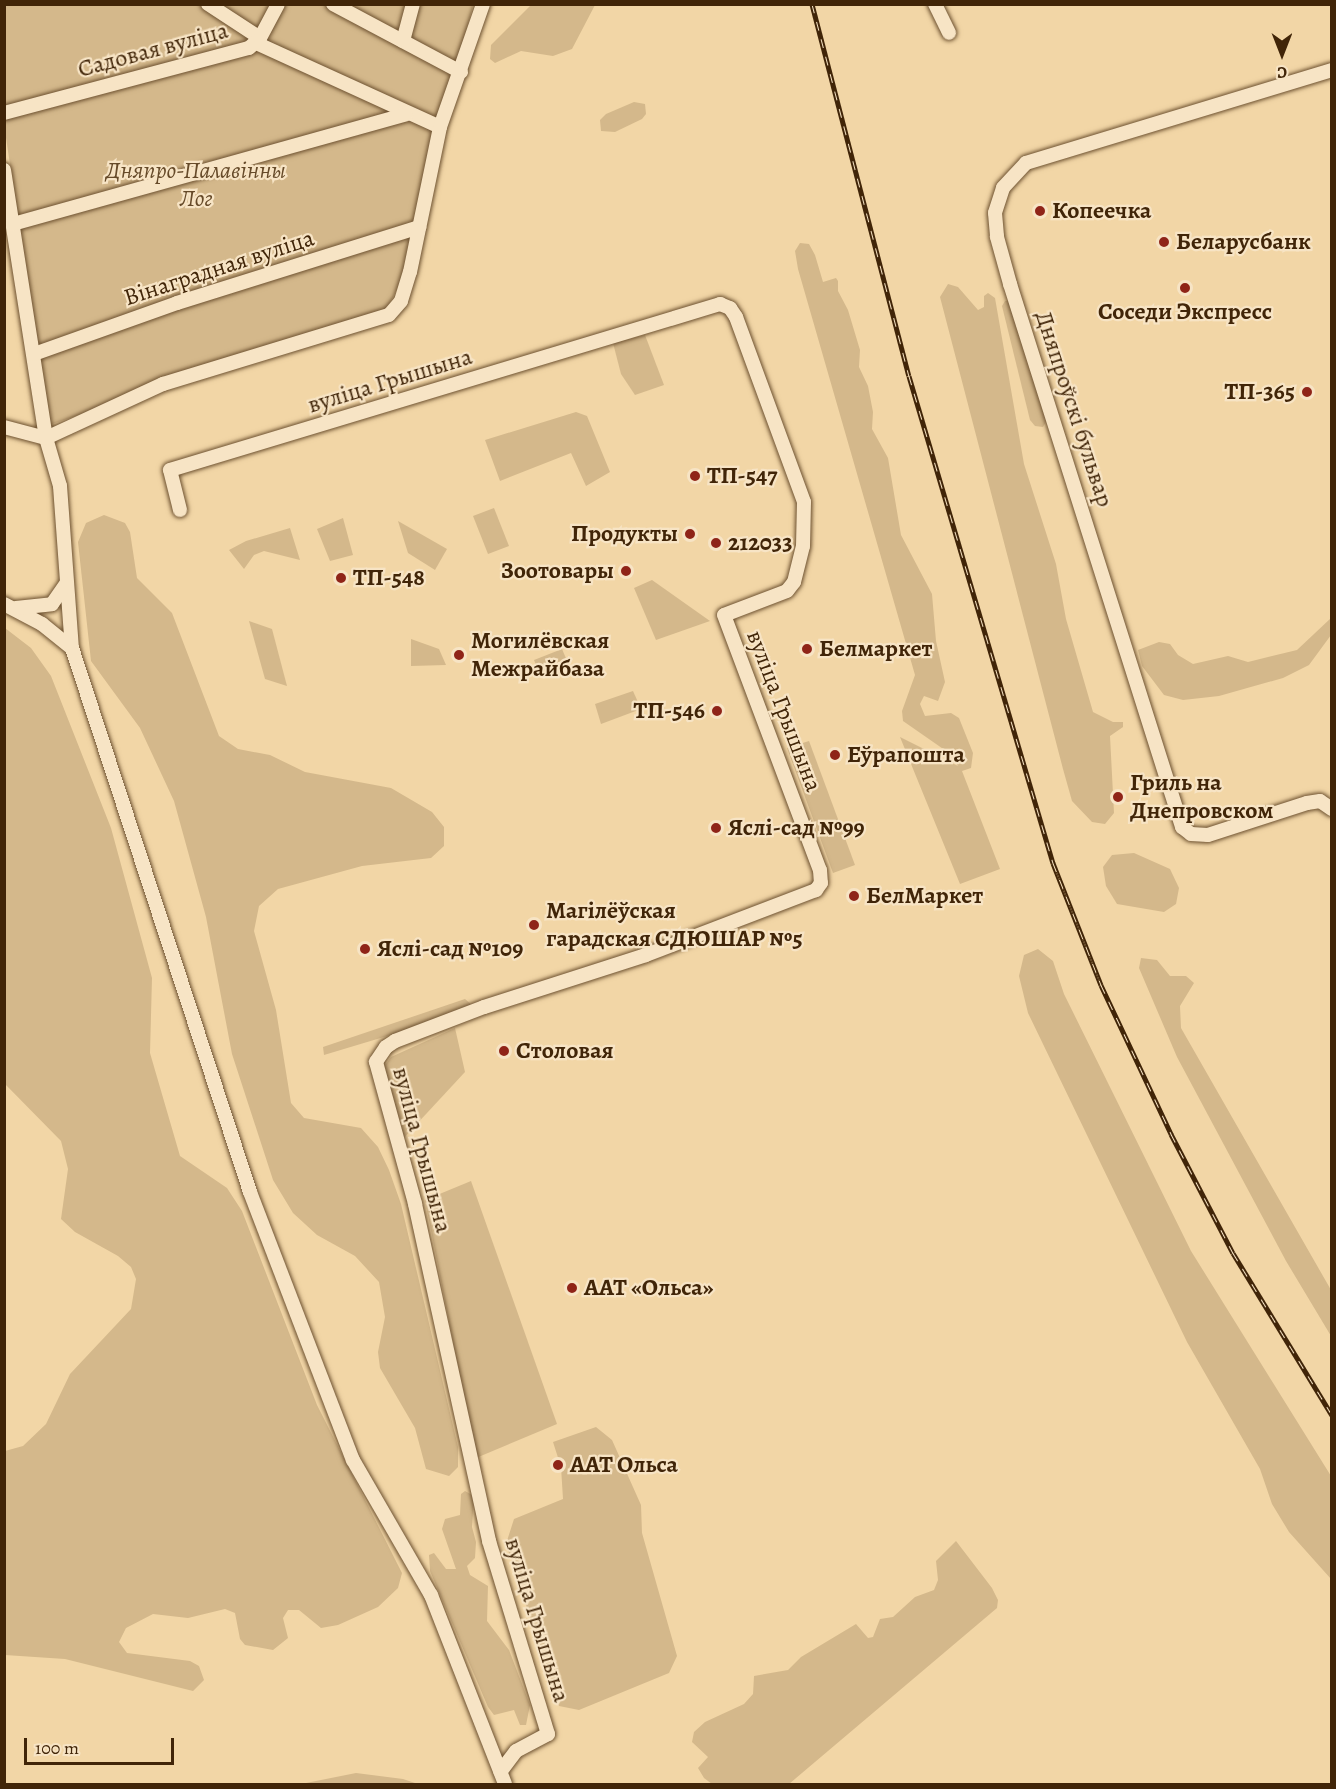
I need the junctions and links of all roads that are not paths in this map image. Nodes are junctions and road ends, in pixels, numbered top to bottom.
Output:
1 (208, 4) edge
2 (278, 4) edge
3 (333, 4) edge
4 (413, 4) edge
5 (483, 4) edge
6 (935, 4) edge
7 (949, 33) dead end
8 (258, 40) junction
9 (403, 41) junction
10 (1332, 70) edge
11 (461, 72) junction
12 (4, 113) edge
13 (406, 114) junction
14 (440, 127) junction
15 (4, 170) edge
16 (13, 224) junction
17 (419, 227) junction
18 (34, 354) junction
19 (4, 427) edge
20 (46, 438) junction
21 (180, 510) dead end
22 (66, 584) junction
23 (8, 606) edge
24 (72, 648) junction
25 (1332, 809) edge
26 (502, 1778) edge

1 - 8 street
2 - 8 street
3 - 9 street
4 - 9 street
5 - 11 street
6 - 7 street
8 - 12 street, Садовая вуліца
8 - 13 street, Садовая вуліца
9 - 11 street
10 - 25 street, Дняпроўскі бульвар
11 - 14 street
13 - 14 street, Садовая вуліца
13 - 16 street
14 - 17 street
15 - 16 street
16 - 18 street
17 - 18 street, Вінаградная вуліца
17 - 20 street
18 - 20 street
19 - 20 street
20 - 22 street
21 - 26 street, вуліца Грышына
22 - 23 street
22 - 24 street
23 - 24 street
24 - 26 street

